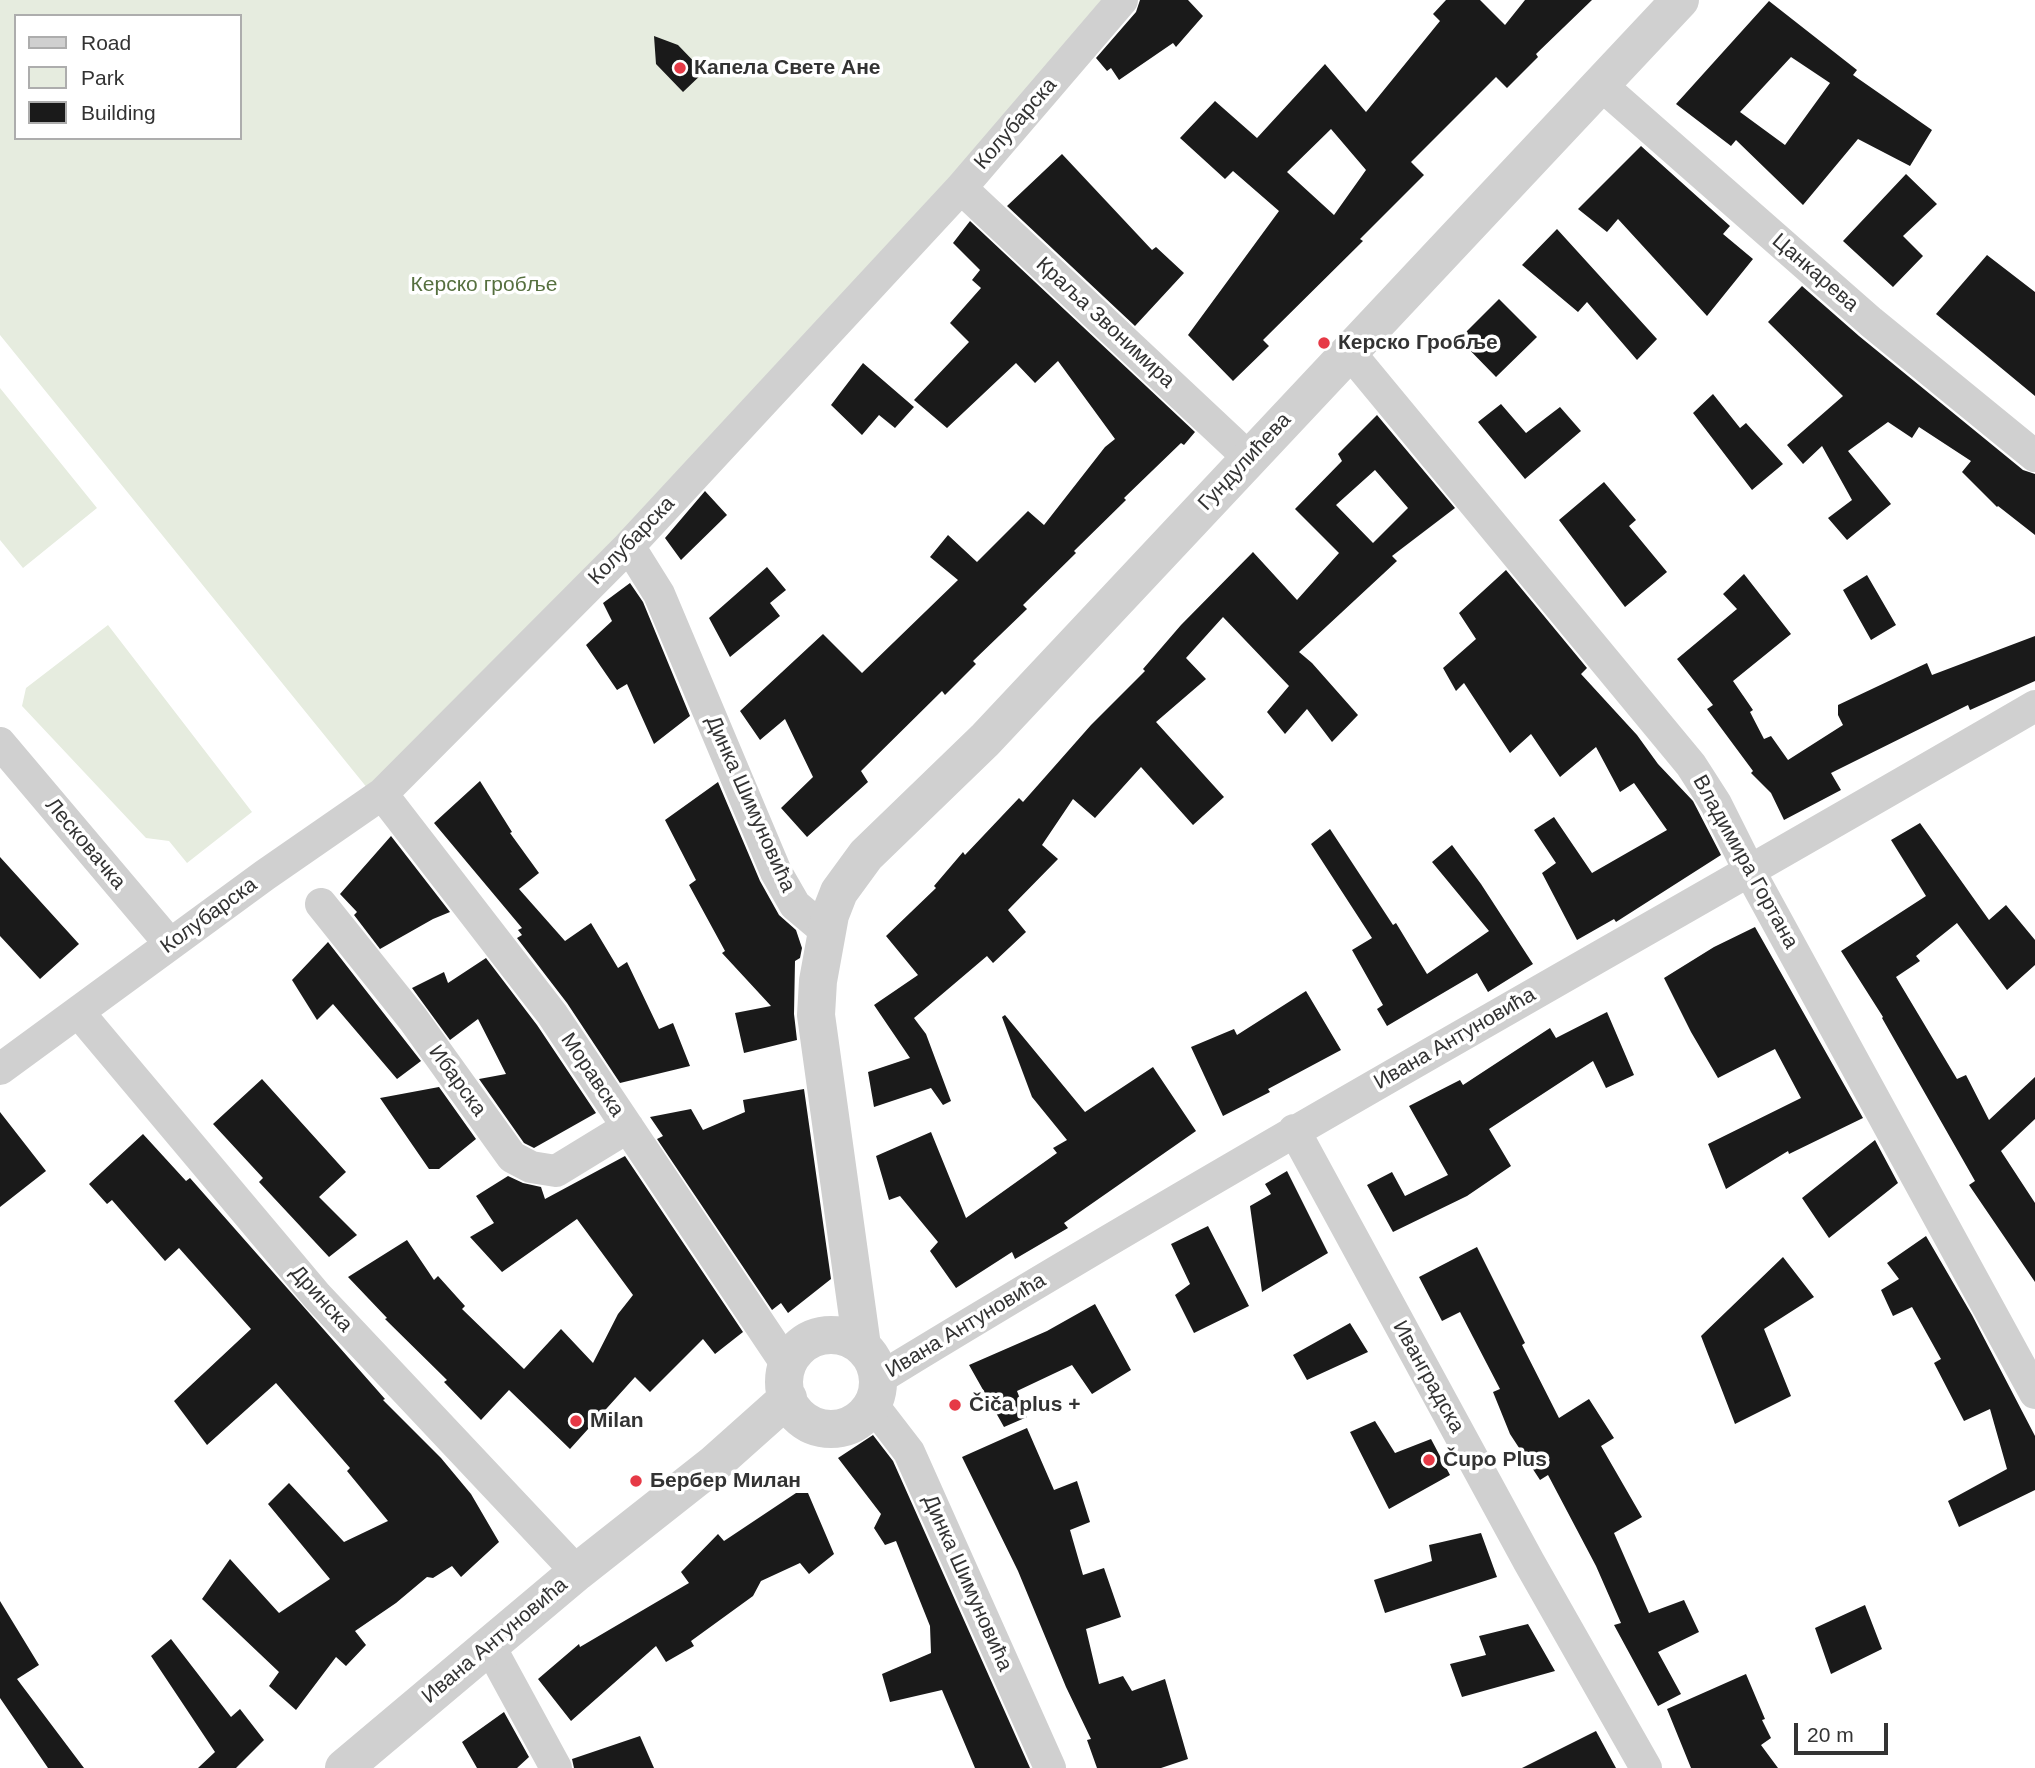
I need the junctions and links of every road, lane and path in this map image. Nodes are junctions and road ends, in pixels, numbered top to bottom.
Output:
1 (1122, 0) edge
2 (1680, 0) edge
3 (1600, 84) junction
4 (961, 188) junction
5 (1350, 353) junction
6 (2035, 456) edge
7 (1248, 458) junction
8 (629, 546) junction
9 (2035, 706) edge
10 (0, 743) edge
11 (382, 794) junction
12 (1750, 872) junction
13 (321, 904) dead end
14 (827, 932) junction
15 (170, 944) junction
16 (79, 1013) junction
17 (0, 1069) edge
18 (628, 1127) junction
19 (1294, 1130) junction
20 (861, 1366) junction
21 (2035, 1393) edge
22 (795, 1395) junction
23 (577, 1572) junction
24 (489, 1645) junction
25 (344, 1768) edge
26 (556, 1768) edge
27 (1050, 1768) edge
28 (1646, 1768) edge

1 - 4 street, Колубарска
2 - 3 street, Гундулићева
3 - 5 street, Гундулићева
3 - 6 street, Цанкарева
4 - 7 street, Краља Звонимира
4 - 8 street, Колубарска
5 - 7 street, Гундулићева
5 - 12 street, Владимира Гортана
7 - 14 street, Гундулићева
8 - 11 street, Колубарска
8 - 14 street, Динка Шимуновића
9 - 12 street, Ивана Антуновића
10 - 15 street, Лесковачка
11 - 15 street, Колубарска
11 - 18 street, Моравска
12 - 19 street, Ивана Антуновића
12 - 21 street, Владимира Гортана
13 - 18 street, Ибарска
14 - 20 street
15 - 16 street, Колубарска
16 - 17 street, Колубарска
16 - 23 street, Дринска
18 - 22 street, Моравска
19 - 20 street, Ивана Антуновића
19 - 28 street, Иванградска
20 - 22 street
20 - 22 street
20 - 27 street, Динка Шимуновића
22 - 23 street, Ивана Антуновића
23 - 24 street, Ивана Антуновића
24 - 25 street, Ивана Антуновића
24 - 26 street

